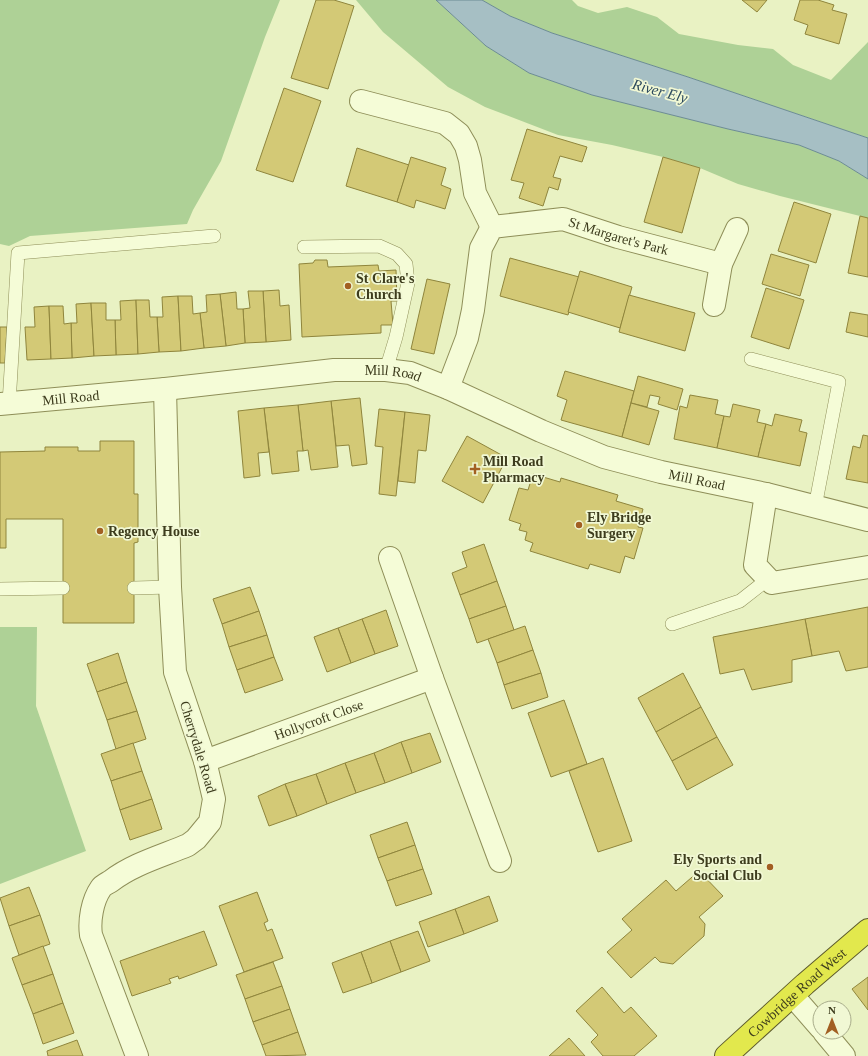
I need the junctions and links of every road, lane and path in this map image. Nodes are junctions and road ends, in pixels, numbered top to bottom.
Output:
1 (361, 102) dead end
2 (492, 227) junction
3 (737, 229) dead end
4 (214, 236) dead end
5 (304, 247) dead end
6 (721, 264) junction
7 (714, 305) dead end
8 (752, 359) dead end
9 (386, 370) junction
10 (448, 388) junction
11 (165, 389) junction
12 (4, 404) edge
13 (766, 494) junction
14 (815, 507) junction
15 (868, 520) edge
16 (390, 558) dead end
17 (868, 567) edge
18 (768, 579) junction
19 (170, 587) junction
20 (63, 588) dead end
21 (134, 588) dead end
22 (0, 589) edge
23 (672, 624) dead end
24 (432, 678) junction
25 (205, 761) junction
26 (500, 861) dead end
27 (868, 930) edge
28 (793, 996) junction
29 (812, 1018) edge
30 (831, 1040) edge
31 (137, 1056) edge
32 (726, 1056) edge
33 (844, 1056) edge

1 - 2 street
2 - 6 street, St Margaret's Park
2 - 10 street
3 - 6 street
4 - 12 lane
5 - 9 lane
6 - 7 street
8 - 14 lane
9 - 10 street, Mill Road
9 - 11 street, Mill Road
10 - 13 street, Mill Road
11 - 12 street, Mill Road
11 - 19 street, Cherrydale Road
13 - 14 street, Mill Road
13 - 18 street
14 - 15 street, Mill Road
16 - 24 street
17 - 18 street
18 - 23 lane
19 - 21 lane
19 - 25 street, Cherrydale Road
20 - 22 lane
24 - 25 street, Hollycroft Close
24 - 26 street
25 - 31 street, Cherrydale Road
27 - 28 highway, Cowbridge Road West
28 - 29 street
28 - 32 highway, Cowbridge Road West
30 - 33 street

